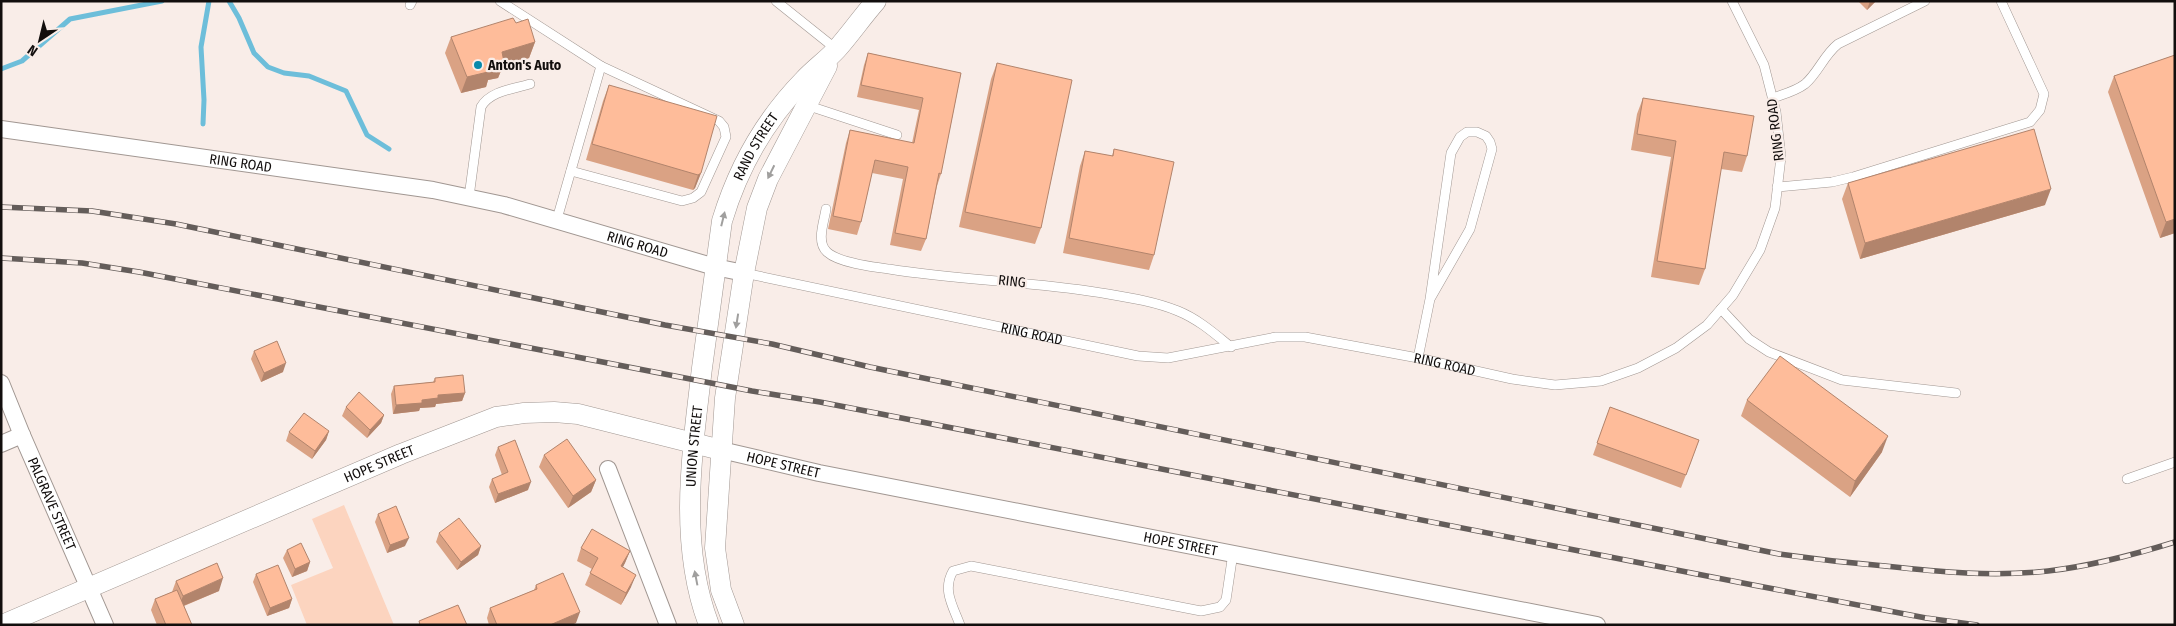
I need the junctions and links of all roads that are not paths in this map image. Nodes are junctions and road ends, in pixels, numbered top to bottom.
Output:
1 (500, 1) edge
2 (776, 1) edge
3 (876, 1) edge
4 (1732, 1) edge
5 (1925, 1) edge
6 (2001, 1) edge
7 (836, 49) junction
8 (601, 66) junction
9 (530, 84) dead end
10 (1772, 98) junction
11 (806, 105) junction
12 (1, 129) edge
13 (897, 135) dead end
14 (571, 171) junction
15 (1777, 187) junction
16 (469, 197) junction
17 (826, 209) dead end
18 (557, 220) junction
19 (715, 267) junction
20 (744, 273) junction
21 (1430, 299) junction
22 (1721, 309) junction
23 (1231, 347) junction
24 (1418, 358) junction
25 (1, 383) edge
26 (1956, 393) dead end
27 (22, 435) junction
28 (694, 443) junction
29 (1, 444) edge
30 (721, 450) junction
31 (2175, 462) edge
32 (608, 470) dead end
33 (2127, 479) dead end
34 (1233, 553) junction
35 (90, 588) junction
36 (666, 624) edge
37 (2, 625) edge
38 (105, 625) edge
39 (709, 625) edge
40 (734, 625) edge
41 (960, 625) edge
42 (1597, 625) edge

1 - 8 lane
2 - 7 lane
3 - 7 street, RAND STREET
4 - 10 lane, RING ROAD
5 - 10 lane
6 - 15 lane
7 - 11 street, RAND STREET
19 -> 7 street, RAND STREET
8 - 14 lane
8 - 14 lane
9 - 16 lane
10 - 15 lane, RING ROAD
11 - 13 lane
11 -> 20 street, RAND STREET
12 - 16 street, RING ROAD
14 - 18 lane
15 - 22 lane, RING ROAD
16 - 18 street, RING ROAD
17 - 23 lane, RING
18 - 19 street, RING ROAD
19 - 20 street, RING ROAD
19 - 28 street, UNION STREET
20 - 23 lane, RING ROAD
20 -> 30 street, UNION STREET
21 - 21 lane
21 - 24 lane
22 - 24 lane, RING ROAD
22 - 26 lane
23 - 24 lane, RING ROAD
25 - 27 street, PALGRAVE STREET
27 - 29 street
27 - 35 street, PALGRAVE STREET
28 - 30 street, HOPE STREET
28 - 35 street, HOPE STREET
39 -> 28 street, UNION STREET
30 - 34 street, HOPE STREET
30 - 40 street, UNION STREET
31 - 33 lane
32 - 36 street
34 - 41 lane
34 - 42 street, HOPE STREET
35 - 37 street, HOPE STREET
35 - 38 street, PALGRAVE STREET

